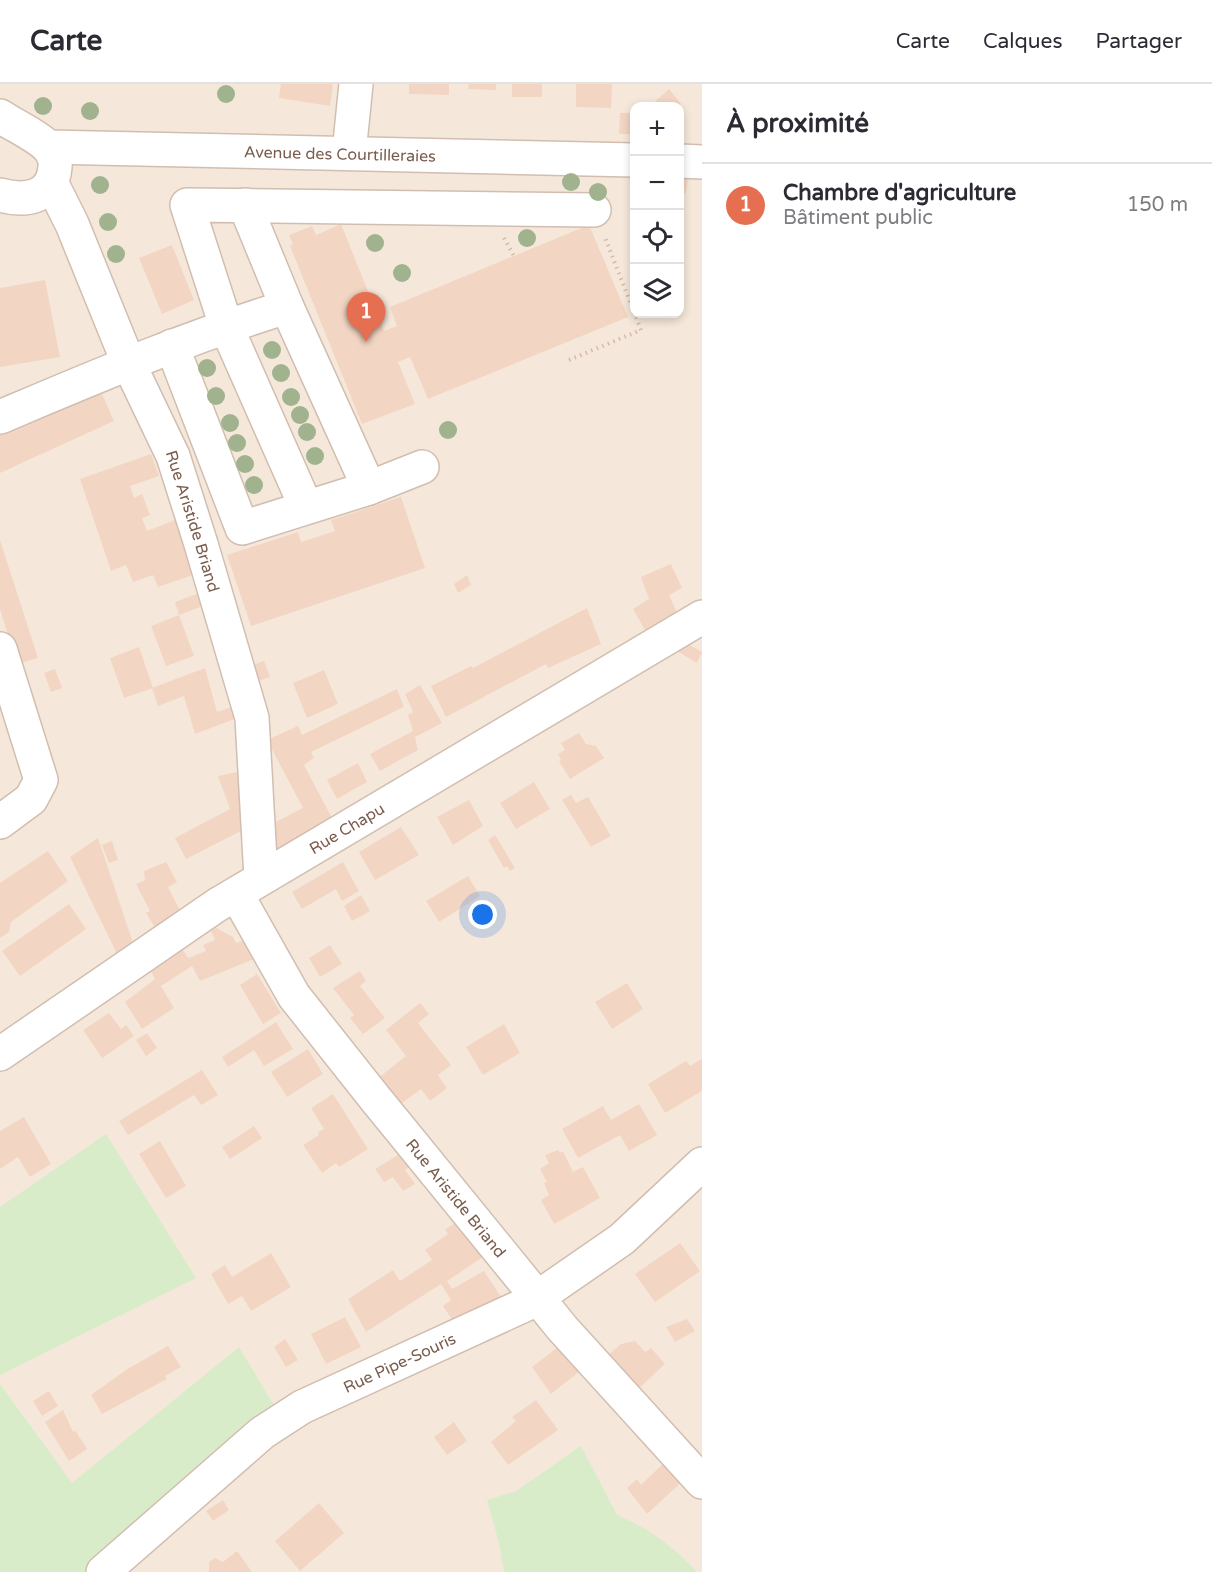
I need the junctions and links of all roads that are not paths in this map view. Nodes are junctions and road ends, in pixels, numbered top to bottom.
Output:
1 (356, 84) edge
2 (0, 116) edge
3 (48, 147) junction
4 (350, 153) junction
5 (630, 160) edge
6 (684, 161) edge
7 (702, 162) edge
8 (52, 184) junction
9 (0, 195) edge
10 (245, 205) junction
11 (594, 210) road end
12 (286, 307) junction
13 (226, 326) junction
14 (177, 360) junction
15 (134, 375) junction
16 (0, 417) edge
17 (422, 467) dead end
18 (369, 488) junction
19 (306, 507) junction
20 (702, 617) edge
21 (0, 649) edge
22 (0, 822) edge
23 (249, 887) junction
24 (0, 1054) edge
25 (702, 1164) edge
26 (537, 1298) junction
27 (702, 1482) edge
28 (103, 1572) edge

1 - 4 street
2 - 3 street
3 - 4 street, Avenue des Courtilleraies
3 - 8 street
4 - 5 street, Avenue des Courtilleraies
6 - 7 street
8 - 9 street
8 - 15 street, Rue Aristide Briand
10 - 11 street
10 - 12 street
10 - 13 street
12 - 13 street
12 - 18 street
13 - 14 street
13 - 19 street
14 - 15 street
14 - 19 street
15 - 16 street
15 - 23 street, Rue Aristide Briand
17 - 18 street
18 - 19 street
20 - 23 street, Rue Chapu
21 - 22 street
23 - 24 street, Rue Chapu
23 - 26 street, Rue Aristide Briand
25 - 26 street, Rue Pipe-Souris
26 - 27 street, Rue Aristide Briand
26 - 28 street, Rue Pipe-Souris

